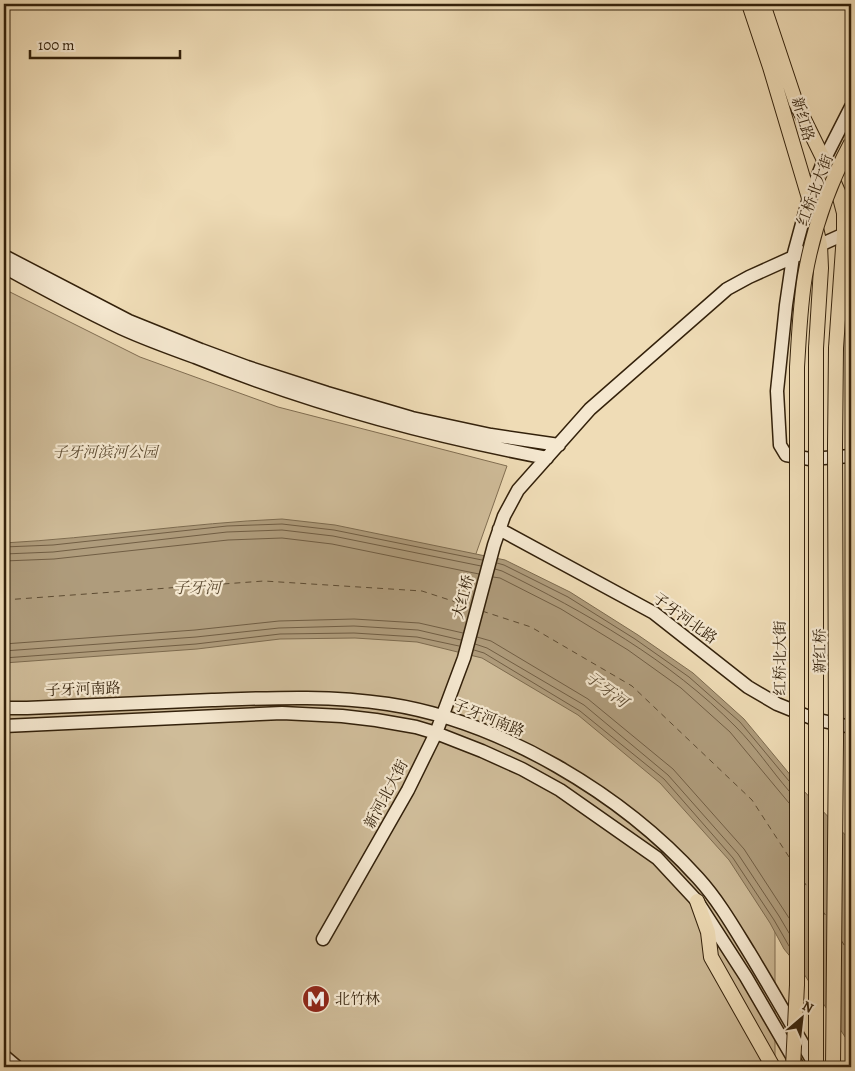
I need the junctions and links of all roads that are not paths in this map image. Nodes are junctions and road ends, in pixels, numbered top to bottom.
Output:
1 (750, 4) edge
2 (763, 4) edge
3 (851, 106) edge
4 (851, 143) edge
5 (824, 160) junction
6 (839, 194) junction
7 (809, 198) junction
8 (851, 204) edge
9 (848, 233) edge
10 (820, 245) junction
11 (4, 256) edge
12 (793, 257) junction
13 (4, 267) edge
14 (560, 445) junction
15 (851, 456) edge
16 (547, 458) junction
17 (499, 529) junction
18 (494, 544) joint
19 (464, 658) joint
20 (4, 708) edge
21 (420, 710) junction
22 (443, 716) junction
23 (4, 726) edge
24 (416, 727) junction
25 (851, 727) edge
26 (436, 733) junction
27 (697, 901) junction
28 (323, 939) dead end
29 (4, 1056) edge
30 (17, 1067) edge
31 (773, 1067) edge
32 (793, 1067) edge
33 (798, 1067) edge
34 (816, 1067) edge
35 (833, 1067) edge

1 - 7 main road, 新红路
2 - 5 main road, 新红路
3 - 5 street
4 - 32 main road, 红桥北大街, bridge
5 - 6 main road, 新红路
5 - 7 street
6 - 8 street
6 - 9 main road, 新红路
7 - 10 main road, 新红路
7 - 12 street
9 - 10 street, 红桥北大街
9 - 35 main road, 新红桥, bridge
10 - 12 street, 红桥北大街
10 - 34 main road, 新红桥, bridge
11 - 14 street
12 - 14 street, 红桥北大街
12 - 15 street
13 - 16 street
14 - 16 street, 红桥北大街
16 - 17 street, 红桥北大街
17 - 18 street, 红桥北大街
17 - 25 street, 子牙河北路
18 - 19 street, 大红桥
19 - 22 street, 新河北大街
20 - 21 street, 子牙河南路
21 - 22 street, 子牙河南路
21 - 24 street
22 - 26 street, 新河北大街
22 - 34 street, 子牙河南路
23 - 24 street
24 - 26 street
26 - 27 street
26 - 28 street, 新河北大街
27 - 31 main road
27 - 33 street
29 - 30 street

